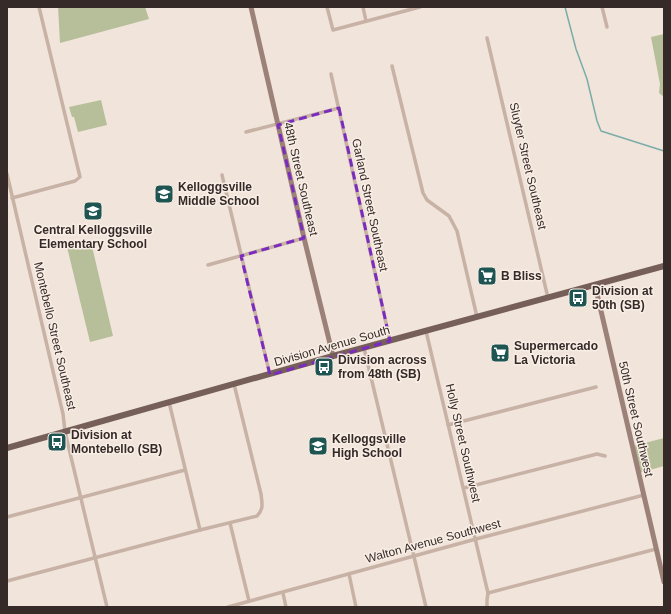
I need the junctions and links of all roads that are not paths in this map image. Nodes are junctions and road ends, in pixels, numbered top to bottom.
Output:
1 (39, 7) edge
2 (251, 7) edge
3 (327, 7) edge
4 (363, 7) edge
5 (397, 7) edge
6 (420, 7) edge
7 (602, 7) edge
8 (398, 13) junction
9 (366, 21) junction
10 (606, 27) dead end
11 (488, 38) dead end
12 (392, 66) dead end
13 (331, 74) dead end
14 (339, 108) junction
15 (278, 125) junction
16 (246, 132) dead end
17 (7, 174) edge
18 (222, 174) dead end
19 (12, 198) junction
20 (304, 238) junction
21 (241, 256) junction
22 (208, 265) dead end
23 (664, 266) edge
24 (595, 285) junction
25 (548, 298) junction
26 (477, 317) junction
27 (426, 331) junction
28 (390, 341) junction
29 (364, 348) junction
30 (333, 356) junction
31 (270, 375) junction
32 (234, 384) junction
33 (596, 387) dead end
34 (169, 402) junction
35 (448, 425) junction
36 (65, 432) junction
37 (7, 448) edge
38 (605, 456) dead end
39 (185, 470) junction
40 (464, 488) junction
41 (644, 495) junction
42 (81, 497) junction
43 (7, 517) edge
44 (230, 523) junction
45 (200, 530) junction
46 (476, 539) junction
47 (656, 549) junction
48 (414, 556) junction
49 (95, 559) junction
50 (348, 574) junction
51 (7, 581) edge
52 (664, 582) edge
53 (283, 593) junction
54 (488, 593) junction
55 (250, 601) junction
56 (107, 607) edge
57 (228, 607) edge
58 (286, 607) edge
59 (356, 607) edge
60 (426, 607) edge
61 (487, 607) edge

1 - 19 street
2 - 15 street, 48th Street Southeast
3 - 9 street
4 - 9 street
5 - 8 street
6 - 8 street
7 - 10 street
8 - 9 street
11 - 25 street, Sluyter Street Southeast
12 - 26 street
13 - 14 street, Garland Street Southeast
14 - 15 street
14 - 28 street, Garland Street Southeast
15 - 16 street
15 - 20 street, 48th Street Southeast
17 - 19 street, Montebello Street Southeast
18 - 21 street
19 - 36 street, Montebello Street Southeast
20 - 21 street
20 - 30 street, 48th Street Southeast
21 - 22 street
21 - 31 street
23 - 24 main road, Division Avenue South
24 - 25 main road, Division Avenue South
24 - 41 street, 50th Street Southwest
25 - 26 main road, Division Avenue South
26 - 27 main road, Division Avenue South
27 - 28 main road, Division Avenue South
27 - 35 street, Holly Street Southwest
28 - 29 main road, Division Avenue South
29 - 30 main road, Division Avenue South
29 - 48 street
30 - 31 main road, Division Avenue South
31 - 32 main road, Division Avenue South
32 - 34 main road, Division Avenue South
32 - 44 street
33 - 35 street
34 - 36 main road, Division Avenue South
34 - 39 street
35 - 40 street, Holly Street Southwest
36 - 37 main road, Division Avenue South
36 - 42 street, Montebello Street Southeast
38 - 40 street
39 - 42 street
39 - 45 street
40 - 46 street, Holly Street Southwest
41 - 46 street, Walton Avenue Southwest
41 - 47 street, 50th Street Southwest
42 - 43 street
42 - 49 street, Montebello Street Southeast
44 - 45 street
44 - 55 street
45 - 49 street
46 - 48 street, Walton Avenue Southwest
46 - 54 street, Holly Street Southwest
47 - 52 street, 50th Street Southwest
47 - 54 street
48 - 50 street, Walton Avenue Southwest
48 - 60 street
49 - 51 street
49 - 56 street, Montebello Street Southeast
50 - 53 street, Walton Avenue Southwest
50 - 59 street
53 - 55 street, Walton Avenue Southwest
53 - 58 street
54 - 61 street, Holly Street Southwest
55 - 57 street, Walton Avenue Southwest

